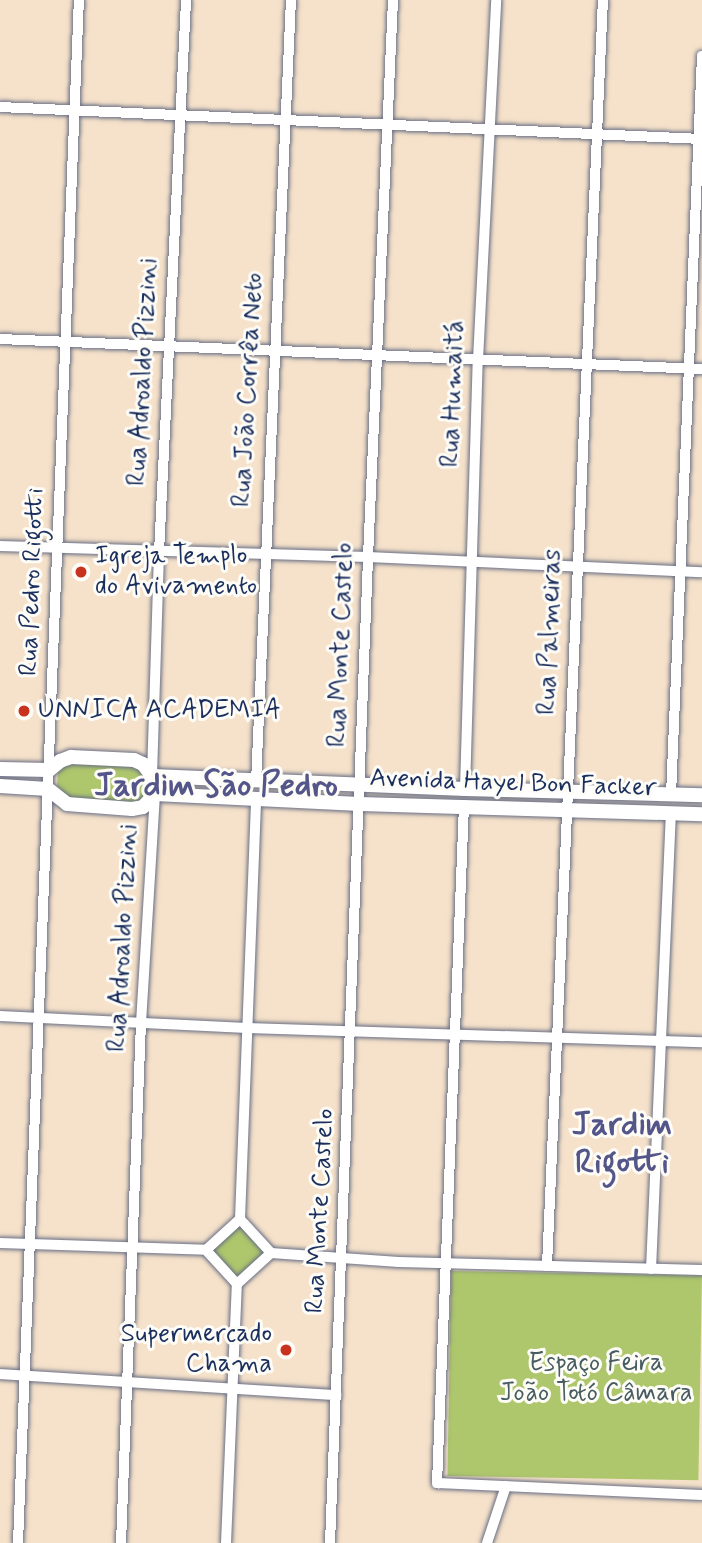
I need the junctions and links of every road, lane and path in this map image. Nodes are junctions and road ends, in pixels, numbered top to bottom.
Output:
1 (79, 0) edge
2 (186, 0) edge
3 (291, 0) edge
4 (393, 0) edge
5 (496, 0) edge
6 (603, 0) edge
7 (702, 56) edge
8 (0, 107) edge
9 (74, 109) junction
10 (179, 116) junction
11 (285, 122) junction
12 (387, 125) junction
13 (488, 128) junction
14 (595, 134) junction
15 (700, 139) edge
16 (0, 339) edge
17 (64, 342) junction
18 (168, 345) junction
19 (274, 350) junction
20 (377, 355) junction
21 (478, 360) junction
22 (585, 363) junction
23 (688, 368) junction
24 (702, 369) edge
25 (0, 546) edge
26 (57, 548) junction
27 (159, 553) junction
28 (264, 555) junction
29 (368, 557) junction
30 (472, 563) junction
31 (576, 568) junction
32 (680, 571) junction
33 (702, 572) edge
34 (0, 769) edge
35 (49, 770) junction
36 (152, 776) junction
37 (256, 782) junction
38 (360, 784) junction
39 (0, 786) edge
40 (48, 789) junction
41 (465, 789) junction
42 (568, 792) junction
43 (155, 794) junction
44 (671, 795) junction
45 (702, 795) edge
46 (256, 798) junction
47 (360, 804) junction
48 (464, 805) junction
49 (567, 811) junction
50 (671, 813) junction
51 (702, 814) edge
52 (0, 1016) edge
53 (38, 1017) junction
54 (141, 1023) junction
55 (247, 1028) junction
56 (352, 1031) junction
57 (455, 1033) junction
58 (557, 1036) junction
59 (660, 1041) junction
60 (702, 1042) edge
61 (240, 1219) junction
62 (0, 1243) edge
63 (29, 1245) junction
64 (133, 1249) junction
65 (206, 1250) junction
66 (271, 1253) junction
67 (341, 1259) junction
68 (445, 1264) junction
69 (547, 1266) junction
70 (651, 1269) junction
71 (702, 1270) edge
72 (237, 1284) junction
73 (0, 1374) edge
74 (24, 1375) junction
75 (127, 1382) junction
76 (230, 1388) junction
77 (336, 1395) junction
78 (506, 1486) junction
79 (702, 1495) edge
80 (18, 1543) edge
81 (121, 1543) edge
82 (226, 1543) edge
83 (330, 1543) edge
84 (487, 1543) edge

1 - 9 street, Rua Pedro Rigotti
2 - 10 street, Rua Adroaldo Pizzini
3 - 11 street, Rua João Corrêa Neto
4 - 12 street, Rua Monte Castelo
5 - 13 street, Rua Humaitá
6 - 14 street, Rua Palmeiras
7 - 15 street
8 - 9 street
9 - 10 street
9 - 17 street, Rua Pedro Rigotti
10 - 11 street
10 - 18 street, Rua Adroaldo Pizzini
11 - 12 street
11 - 19 street, Rua João Corrêa Neto
12 - 13 street
12 - 20 street, Rua Monte Castelo
13 - 14 street
13 - 21 street, Rua Humaitá
14 - 15 street
14 - 22 street, Rua Palmeiras
15 - 23 street
16 - 17 street
17 - 18 street
17 - 26 street, Rua Pedro Rigotti
18 - 19 street
18 - 27 street, Rua Adroaldo Pizzini
19 - 20 street
19 - 28 street, Rua João Corrêa Neto
20 - 21 street
20 - 29 street, Rua Monte Castelo
21 - 22 street
21 - 30 street, Rua Humaitá
22 - 23 street
22 - 31 street, Rua Palmeiras
23 - 24 street
23 - 32 street
25 - 26 street
26 - 27 street
26 - 35 street, Rua Pedro Rigotti
27 - 28 street
27 - 36 street, Rua Adroaldo Pizzini
28 - 29 street
28 - 37 street, Rua João Corrêa Neto
29 - 30 street
29 - 38 street, Rua Monte Castelo
30 - 31 street
30 - 41 street, Rua Humaitá
31 - 32 street
31 - 42 street, Rua Palmeiras
32 - 33 street
32 - 44 street
34 - 35 main road, Avenida Hayel Bon Facker
35 - 36 main road, Avenida Hayel Bon Facker
35 - 40 street, Rua Pedro Rigotti
36 - 37 main road, Avenida Hayel Bon Facker
36 - 43 street, Rua Adroaldo Pizzini
37 - 38 main road, Avenida Hayel Bon Facker
38 - 41 main road, Avenida Hayel Bon Facker
38 - 47 street, Rua Monte Castelo
39 - 40 main road, Avenida Hayel Bon Facker
40 - 43 main road, Avenida Hayel Bon Facker
40 - 53 street, Rua Pedro Rigotti
41 - 42 main road, Avenida Hayel Bon Facker
42 - 44 main road, Avenida Hayel Bon Facker
42 - 49 street, Rua Palmeiras
43 - 46 main road, Avenida Hayel Bon Facker
43 - 54 street, Rua Adroaldo Pizzini
44 - 45 main road, Avenida Hayel Bon Facker
46 - 47 main road, Avenida Hayel Bon Facker
46 - 55 street
47 - 48 main road, Avenida Hayel Bon Facker
47 - 56 street, Rua Monte Castelo
48 - 49 main road, Avenida Hayel Bon Facker
48 - 57 street
49 - 50 main road, Avenida Hayel Bon Facker
49 - 58 street, Rua Palmeiras
50 - 51 main road, Avenida Hayel Bon Facker
50 - 59 street
52 - 53 street
53 - 54 street
53 - 63 street, Rua Pedro Rigotti
54 - 55 street
54 - 64 street, Rua Adroaldo Pizzini
55 - 56 street
55 - 61 street
56 - 57 street
56 - 67 street, Rua Monte Castelo
57 - 58 street
57 - 68 street
58 - 59 street
58 - 69 street, Rua Palmeiras
59 - 60 street
59 - 70 street
61 - 65 street
61 - 66 street
62 - 63 street
63 - 64 street
63 - 74 street, Rua Pedro Rigotti
64 - 65 street
64 - 75 street, Rua Adroaldo Pizzini
65 - 72 street
66 - 67 street
66 - 72 street
67 - 68 street
67 - 77 street, Rua Monte Castelo
68 - 69 street
68 - 78 street
69 - 70 street
70 - 71 street
72 - 76 street
73 - 74 street
74 - 75 street
74 - 80 street, Rua Pedro Rigotti
75 - 76 street
75 - 81 street, Rua Adroaldo Pizzini
76 - 77 street
76 - 82 street
77 - 83 street, Rua Monte Castelo
78 - 79 street
78 - 84 street

